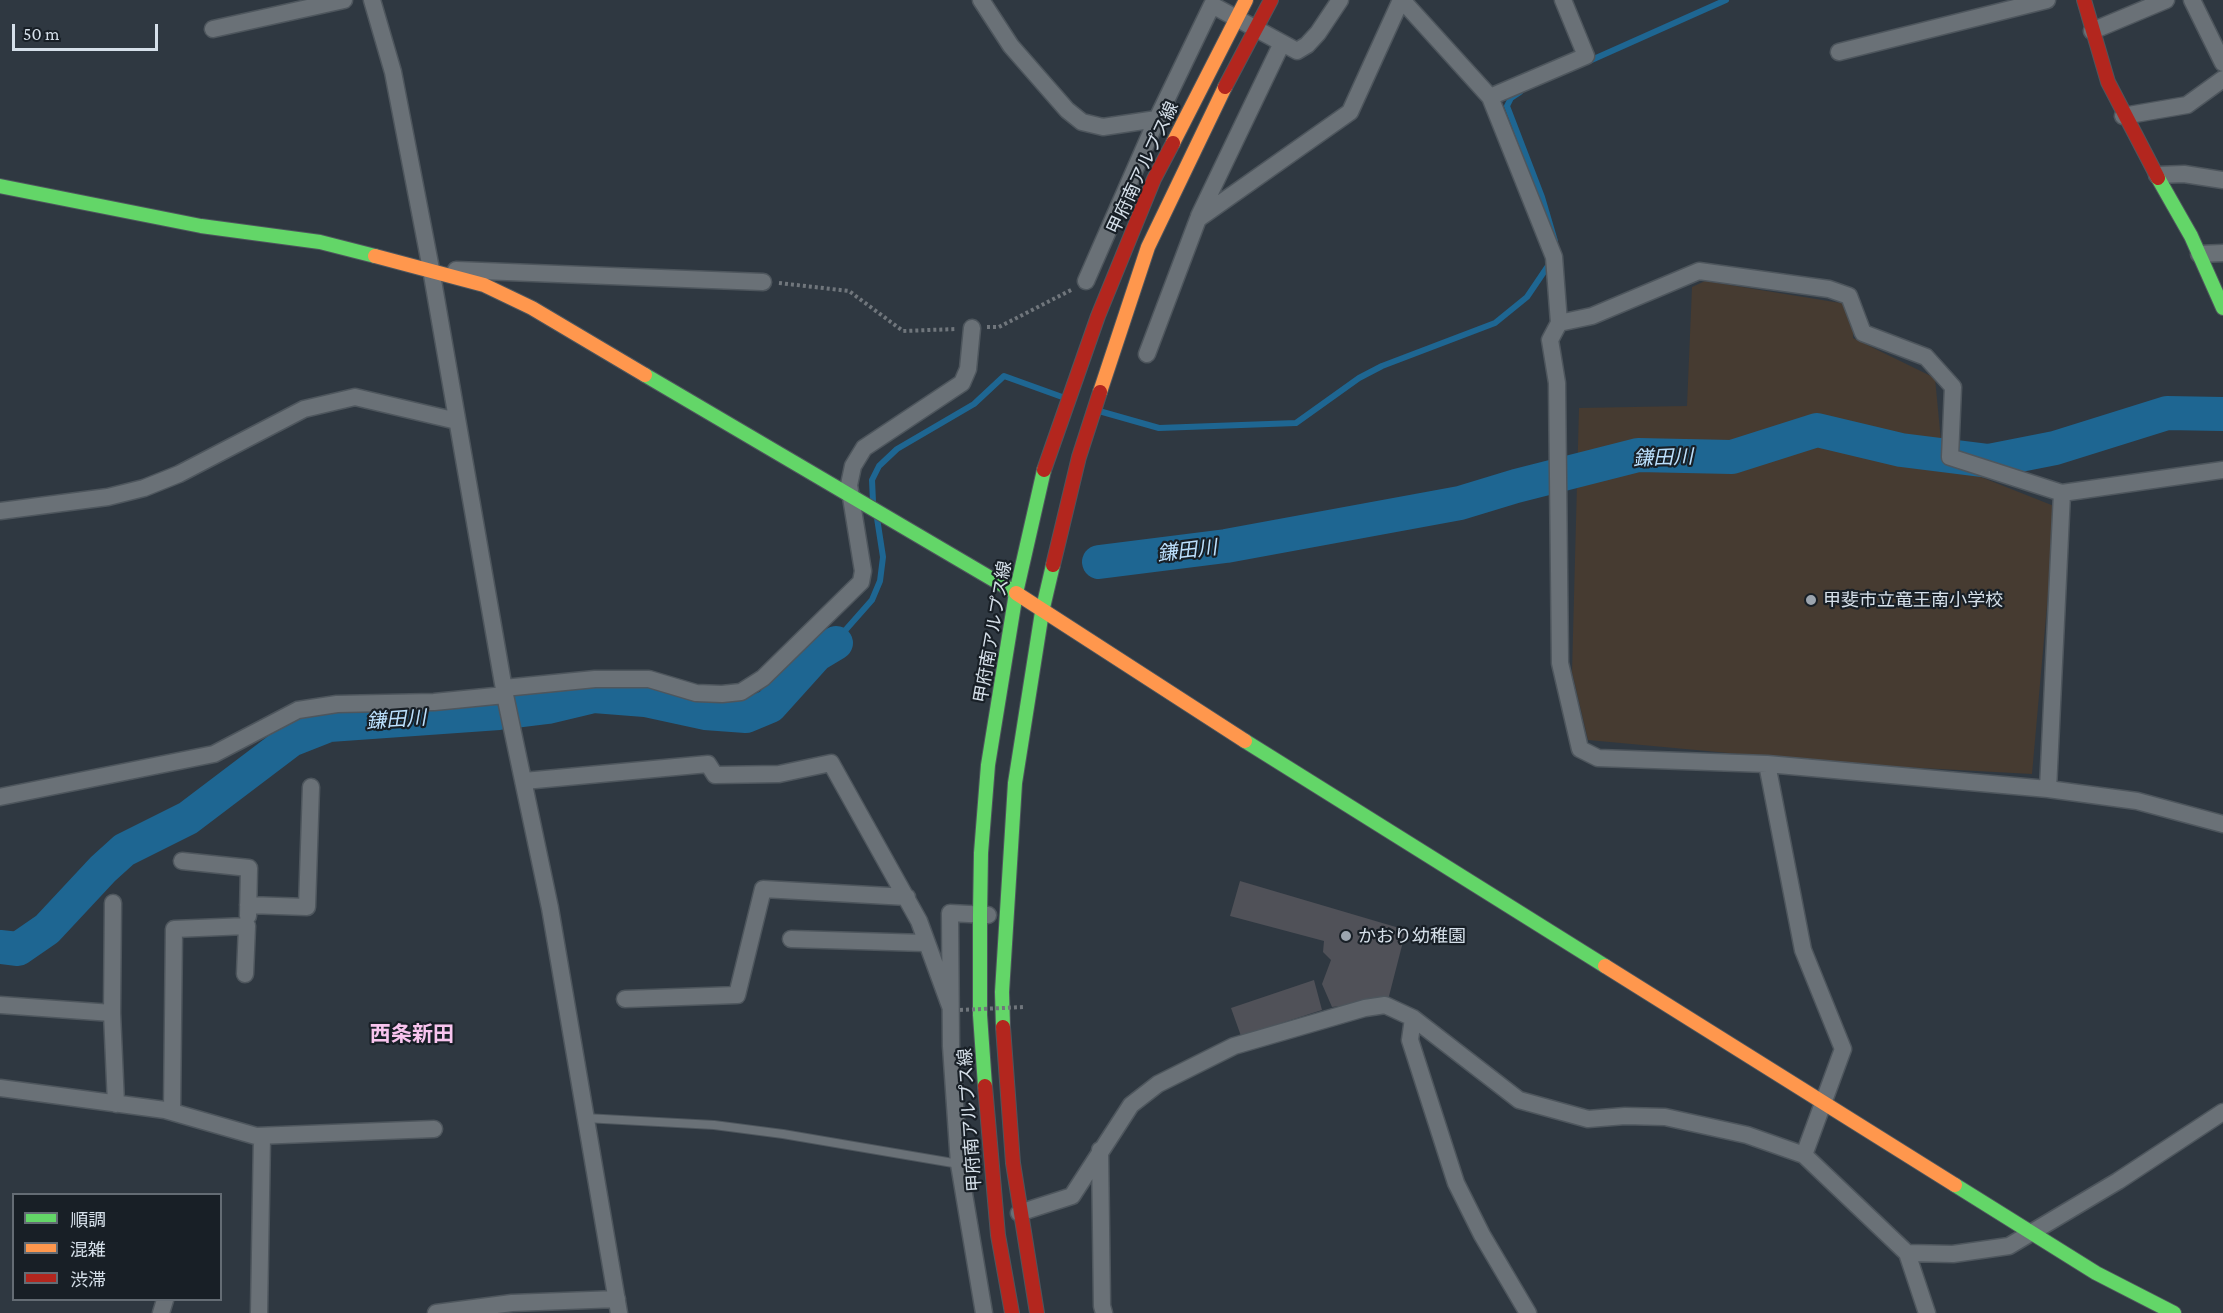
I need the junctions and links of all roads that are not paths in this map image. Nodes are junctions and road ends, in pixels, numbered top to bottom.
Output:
1 (344, 0) edge
2 (372, 0) edge
3 (981, 0) edge
4 (1246, 0) edge
5 (1271, 0) edge
6 (1340, 0) edge
7 (1402, 0) edge
8 (2047, 0) edge
9 (2084, 0) edge
10 (2166, 0) edge
11 (2192, 0) edge
12 (1568, 2) edge
13 (1236, 19) junction
14 (213, 29) dead end
15 (1255, 29) junction
16 (2092, 31) junction
17 (1282, 44) junction
18 (1839, 52) dead end
19 (2223, 63) edge
20 (2223, 79) edge
21 (1490, 97) junction
22 (2123, 116) junction
23 (1157, 119) junction
24 (2157, 175) junction
25 (2223, 180) edge
26 (0, 186) edge
27 (1198, 219) junction
28 (2223, 253) edge
29 (2199, 254) junction
30 (432, 269) junction
31 (1086, 281) road end
32 (764, 282) road end
33 (2223, 309) edge
34 (1559, 323) junction
35 (972, 328) road end
36 (1147, 354) dead end
37 (457, 421) junction
38 (2223, 470) edge
39 (2062, 493) junction
40 (855, 498) junction
41 (0, 511) edge
42 (1016, 593) junction
43 (1042, 612) junction
44 (505, 693) junction
45 (1767, 764) junction
46 (524, 781) junction
47 (312, 787) dead end
48 (2048, 789) junction
49 (0, 797) edge
50 (2223, 824) edge
51 (182, 861) dead end
52 (906, 897) junction
53 (113, 903) dead end
54 (248, 905) junction
55 (980, 915) junction
56 (1005, 916) junction
57 (247, 926) junction
58 (791, 939) dead end
59 (925, 943) junction
60 (245, 974) dead end
61 (625, 999) dead end
62 (0, 1005) edge
63 (955, 1008) junction
64 (112, 1012) junction
65 (1413, 1018) junction
66 (0, 1088) edge
67 (1823, 1101) junction
68 (116, 1104) junction
69 (172, 1112) junction
70 (2223, 1112) edge
71 (585, 1118) junction
72 (434, 1129) dead end
73 (262, 1136) junction
74 (1100, 1150) junction
75 (1804, 1155) junction
76 (959, 1164) junction
77 (1019, 1213) junction
78 (2033, 1232) junction
79 (1907, 1253) junction
80 (618, 1306) edge
81 (259, 1313) edge
82 (436, 1313) edge
83 (984, 1313) edge
84 (1012, 1313) edge
85 (1037, 1313) edge
86 (1104, 1313) edge
87 (1528, 1313) edge
88 (1927, 1313) edge
89 (2174, 1313) edge

1 - 14 street
2 - 30 street
3 - 23 street
4 - 13 street, 甲府南アルプス線
5 - 15 street, 甲府南アルプス線
6 - 17 street
7 - 21 street
7 - 27 street
8 - 18 street
9 - 16 street
10 - 16 street
11 - 19 street
12 - 21 street
13 - 15 street
13 - 23 street
13 - 42 street, 甲府南アルプス線
15 - 17 street
15 - 43 street, 甲府南アルプス線
16 - 22 street
17 - 27 street
20 - 22 street
21 - 34 street
22 - 24 street
23 - 31 street
24 - 25 street
24 - 29 street
26 - 30 street
27 - 36 street
28 - 29 street
29 - 33 street
30 - 32 street
30 - 37 street
30 - 40 street
34 - 39 street
34 - 45 street
35 - 40 street
37 - 41 street
37 - 44 street
38 - 39 street
39 - 48 street
40 - 42 street
40 - 44 street
42 - 43 street
42 - 55 street, 甲府南アルプス線
43 - 56 street, 甲府南アルプス線
43 - 67 street
44 - 46 street
44 - 49 street
45 - 48 street
45 - 67 street
46 - 52 street
46 - 71 street
47 - 54 street
48 - 50 street
51 - 54 street
52 - 59 street
52 - 61 street
53 - 64 street
54 - 57 street
55 - 56 street
55 - 63 street
55 - 84 street, 甲府南アルプス線
56 - 77 street, 甲府南アルプス線
57 - 60 street
57 - 69 street
58 - 59 street
59 - 63 street
62 - 64 street
63 - 76 street
64 - 68 street
65 - 74 street
65 - 75 street
65 - 87 street
66 - 68 street
67 - 75 street
67 - 78 street
68 - 69 street
69 - 73 street
70 - 78 street
71 - 76 lane
71 - 80 street
72 - 73 street
73 - 81 street
74 - 77 street
74 - 86 street
75 - 79 street
76 - 83 street
77 - 85 street, 甲府南アルプス線
78 - 79 street
78 - 89 street
79 - 88 street
80 - 82 street

